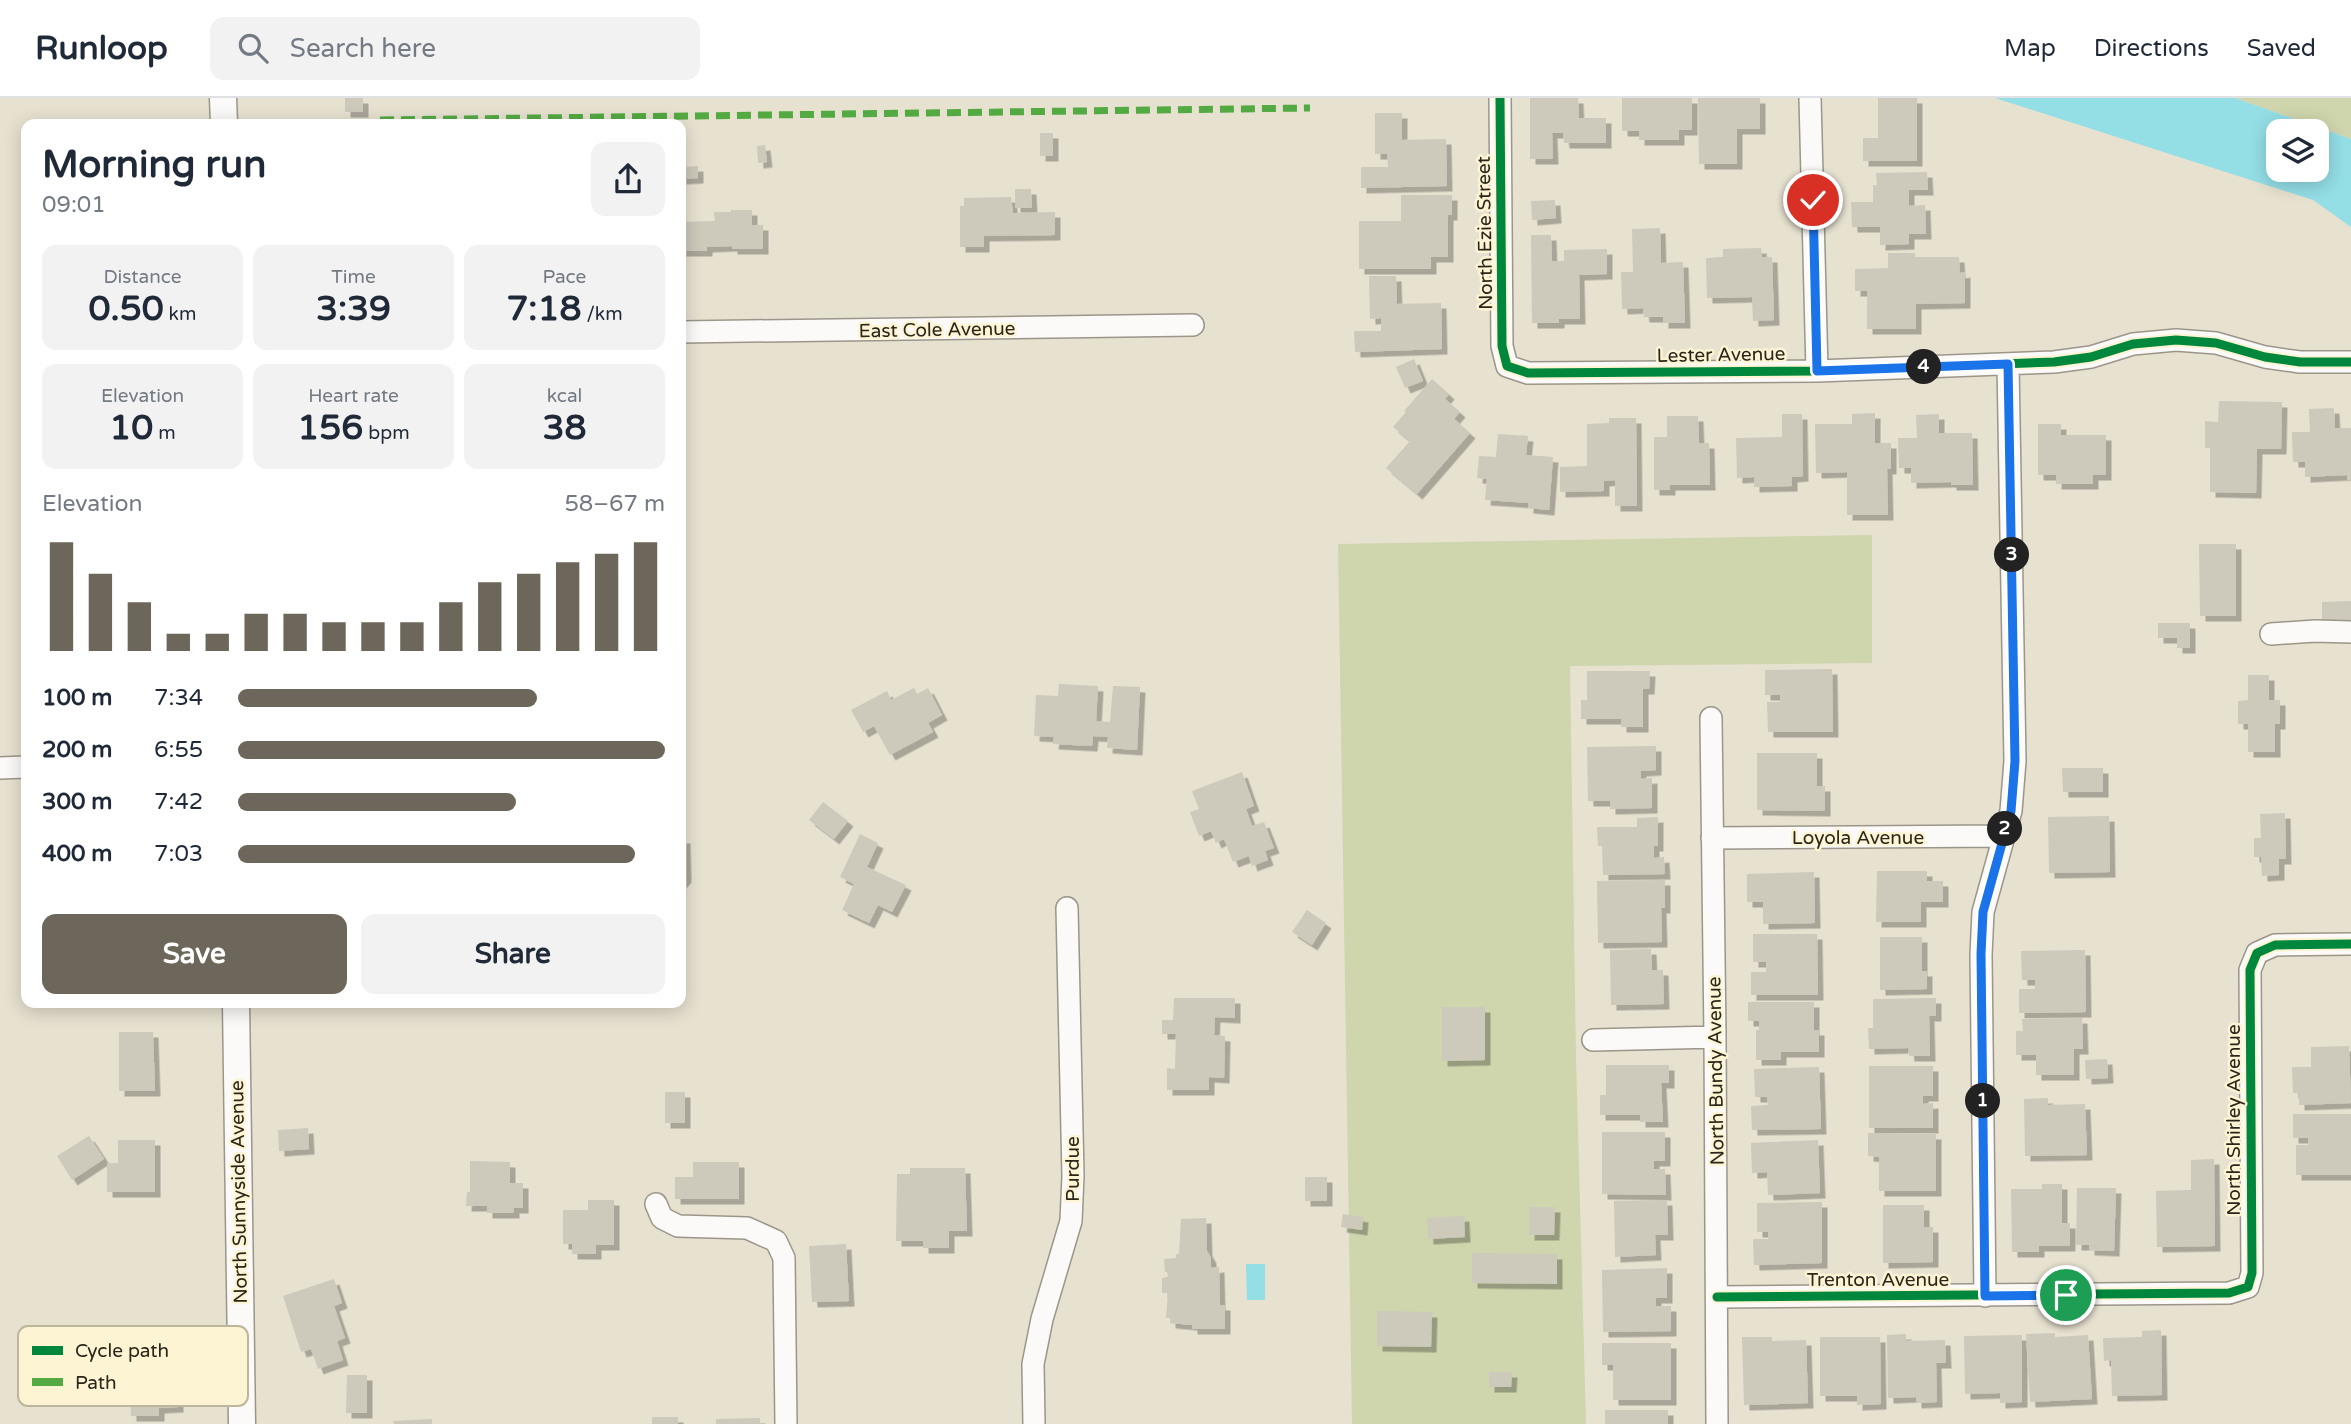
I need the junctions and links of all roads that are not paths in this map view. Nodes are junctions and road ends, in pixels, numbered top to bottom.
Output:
1 (223, 98) edge
2 (1500, 98) edge
3 (1810, 98) edge
4 (224, 119) edge
5 (1193, 325) dead end
6 (686, 332) edge
7 (2351, 362) edge
8 (2008, 364) junction
9 (1507, 366) joint
10 (1817, 371) junction
11 (2351, 632) edge
12 (2271, 634) dead end
13 (1711, 718) dead end
14 (21, 767) edge
15 (0, 768) edge
16 (2003, 836) junction
17 (1712, 838) junction
18 (1067, 908) dead end
19 (2351, 944) edge
20 (236, 1008) edge
21 (1715, 1037) junction
22 (1593, 1040) dead end
23 (656, 1204) dead end
24 (2248, 1287) joint
25 (1985, 1296) junction
26 (1717, 1297) junction
27 (241, 1326) edge
28 (242, 1406) edge
29 (242, 1424) edge
30 (786, 1424) edge
31 (1034, 1424) edge
32 (1717, 1424) edge

1 - 4 main road
2 - 9 street, North Ezie Street
3 - 10 street
5 - 6 street, East Cole Avenue
7 - 8 street, Lester Avenue
8 - 10 street, Lester Avenue
8 - 16 street
9 - 10 street, Lester Avenue
11 - 12 street
13 - 17 street, North Bundy Avenue
14 - 15 street
16 - 17 street, Loyola Avenue
16 - 25 street
17 - 21 street, North Bundy Avenue
18 - 31 street, Purdue
19 - 24 street, North Shirley Avenue
20 - 27 main road, North Sunnyside Avenue
21 - 22 street
21 - 26 street, North Bundy Avenue
23 - 30 street
24 - 25 street, Trenton Avenue
25 - 26 street, Trenton Avenue
26 - 32 street, North Bundy Avenue
28 - 29 main road, North Sunnyside Avenue

